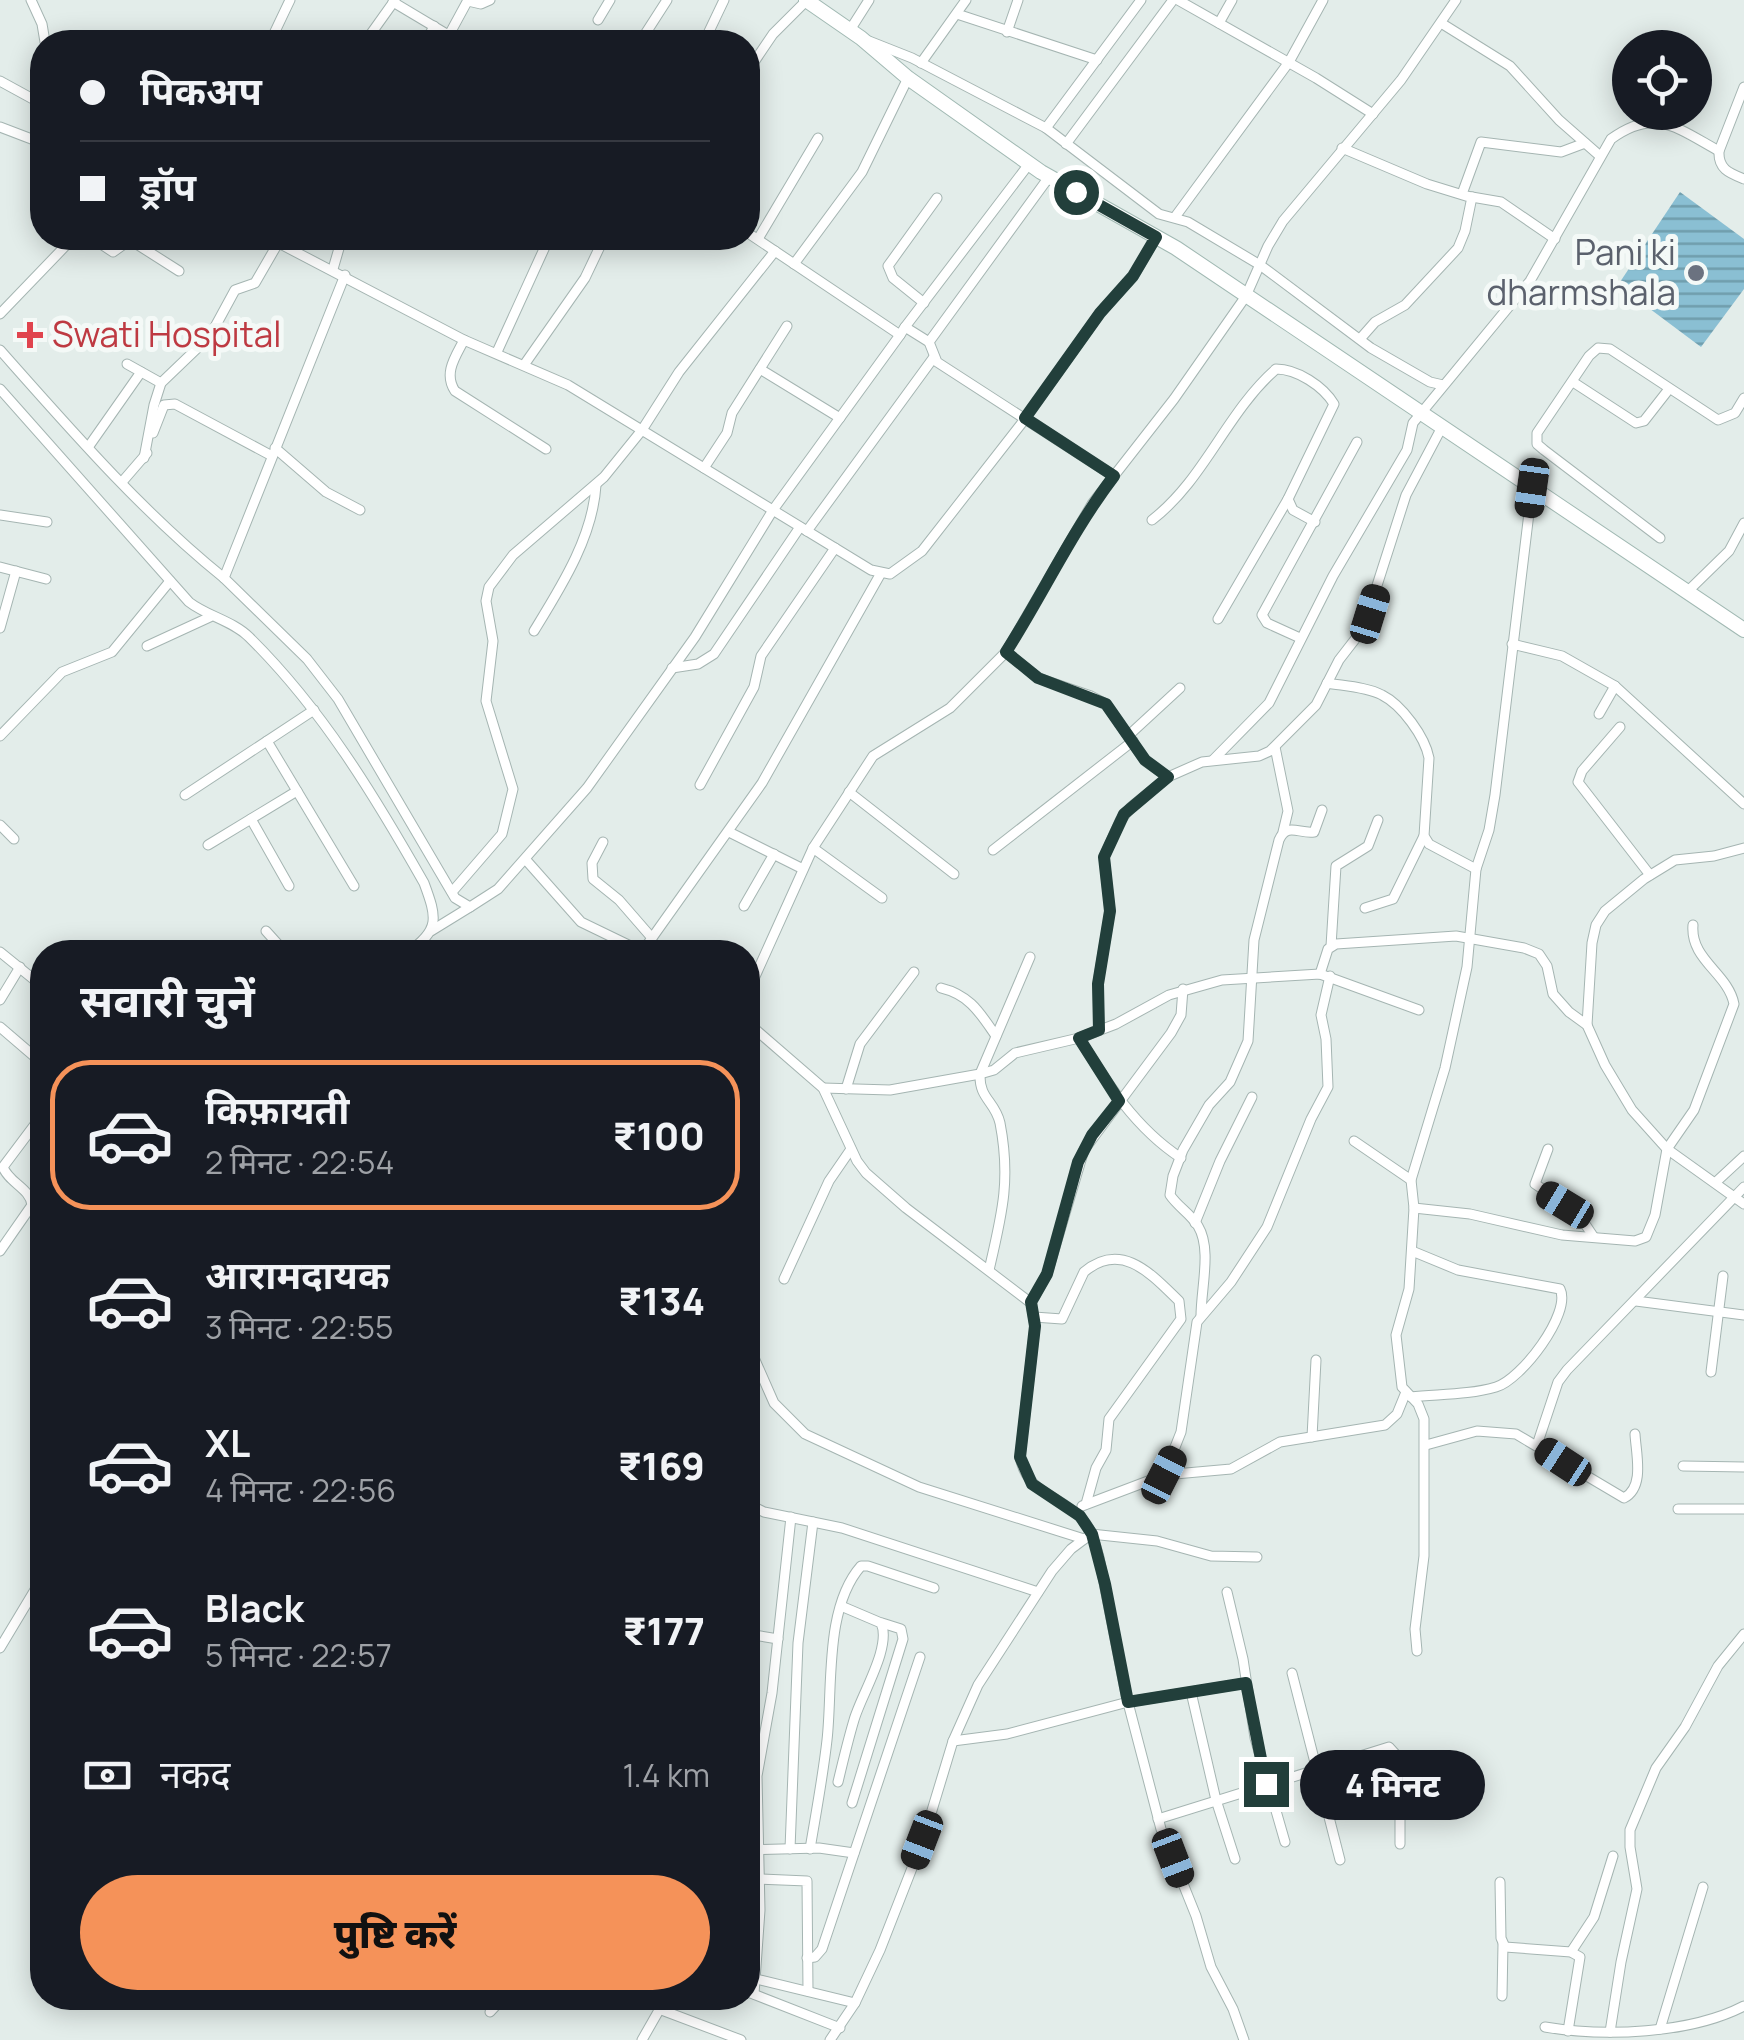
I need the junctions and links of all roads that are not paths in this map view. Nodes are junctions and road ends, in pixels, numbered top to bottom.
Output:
1 (31, 0) edge
2 (290, 0) edge
3 (468, 0) edge
4 (490, 0) edge
5 (610, 0) edge
6 (667, 0) edge
7 (724, 0) edge
8 (806, 0) edge
9 (870, 0) edge
10 (966, 0) edge
11 (1018, 0) edge
12 (1142, 0) edge
13 (1176, 0) edge
14 (1232, 0) edge
15 (1323, 0) edge
16 (1456, 0) edge
17 (394, 1) edge
18 (957, 14) junction
19 (598, 20) dead end
20 (1220, 23) junction
21 (1441, 24) junction
22 (434, 26) junction
23 (43, 30) edge
24 (276, 30) edge
25 (374, 30) edge
26 (432, 30) edge
27 (441, 30) edge
28 (452, 30) edge
29 (648, 30) edge
30 (710, 30) edge
31 (1008, 32) junction
32 (855, 34) junction
33 (760, 53) edge
34 (1097, 60) junction
35 (921, 62) junction
36 (1289, 62) junction
37 (908, 78) junction
38 (0, 81) edge
39 (1744, 87) edge
40 (30, 97) edge
41 (1373, 114) junction
42 (0, 127) edge
43 (1046, 128) junction
44 (30, 138) edge
45 (818, 138) dead end
46 (1585, 143) junction
47 (1066, 144) junction
48 (1342, 148) junction
49 (1719, 152) junction
50 (1600, 156) junction
51 (1029, 164) junction
52 (1049, 177) junction
53 (1744, 179) edge
54 (1467, 196) junction
55 (938, 198) dead end
56 (1176, 217) junction
57 (760, 237) edge
58 (1156, 237) junction
59 (1555, 239) junction
60 (760, 241) edge
61 (61, 250) edge
62 (147, 250) edge
63 (271, 250) edge
64 (297, 250) edge
65 (339, 250) edge
66 (544, 250) edge
67 (598, 250) edge
68 (775, 251) junction
69 (794, 264) junction
70 (1260, 265) junction
71 (333, 269) junction
72 (179, 272) dead end
73 (346, 275) junction
74 (1246, 296) junction
75 (924, 302) junction
76 (0, 314) edge
77 (787, 326) dead end
78 (903, 331) junction
79 (1360, 339) junction
80 (464, 340) junction
81 (929, 342) junction
82 (0, 350) edge
83 (497, 352) junction
84 (934, 357) junction
85 (127, 364) dead end
86 (524, 365) junction
87 (760, 369) junction
88 (142, 372) junction
89 (1572, 382) junction
90 (161, 383) junction
91 (1443, 385) junction
92 (1669, 389) junction
93 (1, 393) edge
94 (1744, 398) edge
95 (1420, 412) junction
96 (840, 418) junction
97 (1025, 418) junction
98 (1442, 428) junction
99 (642, 430) junction
100 (1357, 442) dead end
101 (89, 446) junction
102 (546, 449) dead end
103 (274, 452) junction
104 (144, 458) junction
105 (704, 468) junction
106 (1114, 476) junction
107 (122, 482) junction
108 (596, 486) junction
109 (1532, 488) junction
110 (1288, 499) junction
111 (360, 510) dead end
112 (773, 510) junction
113 (0, 515) edge
114 (1152, 520) dead end
115 (47, 522) dead end
116 (1315, 522) junction
117 (1744, 523) edge
118 (803, 529) junction
119 (1660, 538) dead end
120 (834, 548) junction
121 (0, 567) edge
122 (16, 571) junction
123 (881, 573) junction
124 (224, 578) junction
125 (46, 580) dead end
126 (170, 581) junction
127 (1687, 592) junction
128 (210, 617) junction
129 (1218, 619) dead end
130 (0, 628) edge
131 (1744, 630) edge
132 (534, 631) dead end
133 (1300, 638) junction
134 (1512, 644) junction
135 (147, 646) dead end
136 (1006, 652) junction
137 (672, 668) junction
138 (1327, 683) junction
139 (1616, 686) junction
140 (1180, 688) dead end
141 (314, 710) junction
142 (1599, 714) dead end
143 (1620, 728) dead end
144 (0, 736) edge
145 (1131, 738) junction
146 (267, 741) junction
147 (1275, 747) junction
148 (1213, 760) junction
149 (1168, 777) junction
150 (700, 786) dead end
151 (297, 791) junction
152 (848, 792) junction
153 (185, 795) dead end
154 (1744, 804) edge
155 (1322, 810) dead end
156 (251, 819) junction
157 (1378, 820) dead end
158 (0, 825) edge
159 (729, 832) junction
160 (1282, 833) junction
161 (1424, 836) junction
162 (14, 839) dead end
163 (603, 842) dead end
164 (208, 845) dead end
165 (813, 848) junction
166 (1744, 848) edge
167 (993, 850) dead end
168 (774, 854) junction
169 (526, 860) junction
170 (803, 869) junction
171 (1476, 870) junction
172 (954, 874) dead end
173 (1650, 875) junction
174 (290, 886) dead end
175 (354, 886) dead end
176 (452, 892) junction
177 (882, 898) dead end
178 (744, 906) dead end
179 (470, 907) junction
180 (1365, 908) dead end
181 (1693, 925) dead end
182 (266, 931) dead end
183 (431, 932) junction
184 (1469, 937) junction
185 (652, 938) joint
186 (274, 940) edge
187 (425, 940) edge
188 (618, 940) edge
189 (1330, 946) junction
190 (0, 952) edge
191 (1030, 957) dead end
192 (760, 965) edge
193 (20, 967) junction
194 (914, 972) dead end
195 (1325, 975) junction
196 (30, 976) edge
197 (1250, 979) junction
198 (941, 988) dead end
199 (1183, 989) junction
200 (0, 1000) edge
201 (1419, 1010) dead end
202 (1587, 1025) junction
203 (0, 1026) edge
204 (1099, 1030) junction
205 (760, 1033) edge
206 (996, 1036) junction
207 (1079, 1038) junction
208 (30, 1052) edge
209 (980, 1074) junction
210 (823, 1088) junction
211 (846, 1089) junction
212 (1252, 1097) dead end
213 (1119, 1101) junction
214 (30, 1131) edge
215 (1354, 1141) dead end
216 (851, 1148) junction
217 (1548, 1149) dead end
218 (1667, 1149) junction
219 (1744, 1156) edge
220 (1180, 1158) junction
221 (1412, 1180) junction
222 (1716, 1182) junction
223 (1744, 1187) edge
224 (1736, 1195) junction
225 (30, 1199) edge
226 (1744, 1204) edge
227 (30, 1208) edge
228 (1414, 1208) junction
229 (1195, 1223) junction
230 (1593, 1236) junction
231 (0, 1251) edge
232 (1412, 1251) junction
233 (989, 1270) junction
234 (1723, 1276) dead end
235 (784, 1279) dead end
236 (1636, 1301) junction
237 (1031, 1302) junction
238 (1718, 1312) junction
239 (1744, 1315) edge
240 (1202, 1316) junction
241 (1034, 1317) junction
242 (1316, 1360) dead end
243 (760, 1371) edge
244 (1711, 1372) dead end
245 (1408, 1395) junction
246 (1635, 1434) dead end
247 (1312, 1437) junction
248 (1426, 1444) junction
249 (1537, 1444) junction
250 (1683, 1466) dead end
251 (1744, 1466) edge
252 (1164, 1475) junction
253 (1086, 1504) junction
254 (1678, 1509) dead end
255 (1744, 1509) edge
256 (760, 1510) edge
257 (1072, 1510) junction
258 (791, 1517) junction
259 (814, 1522) junction
260 (1088, 1536) junction
261 (1257, 1557) dead end
262 (934, 1588) dead end
263 (1038, 1592) junction
264 (1227, 1592) dead end
265 (30, 1598) edge
266 (841, 1606) junction
267 (881, 1622) junction
268 (1744, 1634) edge
269 (760, 1636) edge
270 (778, 1639) junction
271 (0, 1648) edge
272 (1417, 1651) dead end
273 (920, 1656) dead end
274 (1292, 1673) dead end
275 (1246, 1683) junction
276 (1191, 1692) junction
277 (1128, 1702) junction
278 (953, 1741) junction
279 (760, 1756) edge
280 (1316, 1768) junction
281 (838, 1782) dead end
282 (1266, 1784) junction
283 (1216, 1800) junction
284 (852, 1803) dead end
285 (1158, 1818) junction
286 (1286, 1842) dead end
287 (1400, 1844) dead end
288 (810, 1848) junction
289 (790, 1849) junction
290 (760, 1850) edge
291 (854, 1853) junction
292 (1613, 1856) dead end
293 (1235, 1859) dead end
294 (1340, 1860) dead end
295 (760, 1879) edge
296 (1500, 1882) dead end
297 (1702, 1887) dead end
298 (1503, 1944) junction
299 (1571, 1952) junction
300 (807, 1958) junction
301 (760, 1980) edge
302 (808, 1990) junction
303 (1502, 1996) dead end
304 (760, 1997) edge
305 (855, 2003) junction
306 (1744, 2006) edge
307 (659, 2010) joint
308 (1545, 2027) dead end
309 (840, 2028) junction
310 (1660, 2029) junction
311 (1568, 2031) junction
312 (1610, 2032) junction
313 (1586, 2037) edge
314 (642, 2040) edge
315 (741, 2040) edge
316 (830, 2040) edge
317 (1244, 2040) edge

1 - 23 street
2 - 24 street
3 - 4 street
3 - 28 street
5 - 19 street
6 - 29 street
7 - 30 street
8 - 32 main road
8 - 33 street
9 - 32 street
10 - 18 street
11 - 31 street
12 - 34 street
13 - 20 street
13 - 47 street
14 - 20 street
15 - 36 street
16 - 21 street
17 - 22 street
17 - 25 street
18 - 31 street
18 - 35 street
20 - 36 street
21 - 41 street
21 - 46 street
22 - 26 street
22 - 27 street
31 - 34 street
32 - 35 street
32 - 37 main road
34 - 43 street
35 - 43 street
36 - 41 street
36 - 56 street
37 - 51 main road
37 - 69 street
38 - 40 street
39 - 49 street
41 - 48 street
42 - 44 street
43 - 47 street
45 - 57 street
46 - 50 street
46 - 54 street
47 - 56 street
48 - 54 street
48 - 70 street
49 - 50 street
49 - 53 street
50 - 59 street
51 - 52 main road
51 - 75 street
52 - 58 main road
52 - 81 street
54 - 59 street
54 - 79 street
55 - 75 street
56 - 70 street
58 - 74 main road
58 - 97 street
59 - 91 street
60 - 68 street
61 - 76 street
62 - 72 street
63 - 90 street
64 - 71 street
65 - 71 street
66 - 83 street
67 - 86 street
68 - 69 street
68 - 99 street
69 - 78 street
70 - 74 street
70 - 79 street
71 - 73 street
73 - 80 street
73 - 103 street
74 - 95 main road
74 - 106 street
75 - 78 street
77 - 87 street
78 - 81 street
78 - 96 street
79 - 91 street
80 - 83 street
80 - 102 street
81 - 84 street
82 - 101 street
83 - 86 street
84 - 97 street
84 - 118 street
85 - 88 street
86 - 99 street
87 - 96 street
87 - 105 street
88 - 90 street
88 - 101 street
89 - 92 street
89 - 92 street
89 - 119 street
90 - 104 street
91 - 95 street
92 - 94 street
93 - 126 street
95 - 98 main road
95 - 133 street
96 - 112 street
97 - 106 street
97 - 123 street
98 - 109 main road
98 - 138 street
99 - 105 street
99 - 108 street
100 - 116 street
101 - 107 street
103 - 104 street
103 - 111 street
103 - 124 street
104 - 107 street
105 - 112 street
106 - 136 street
107 - 124 street
108 - 132 street
108 - 176 street
109 - 127 main road
109 - 134 street
110 - 114 street
110 - 116 street
110 - 129 street
112 - 118 street
112 - 137 street
113 - 115 street
116 - 133 street
117 - 127 street
118 - 120 street
118 - 137 street
120 - 123 street
120 - 150 street
121 - 122 street
122 - 125 street
122 - 130 street
123 - 159 street
124 - 176 street
126 - 128 street
126 - 144 street
127 - 131 main road
128 - 135 street
128 - 141 street
133 - 148 street
134 - 139 street
134 - 171 street
136 - 145 street
136 - 152 street
137 - 169 street
138 - 147 street
138 - 161 street
139 - 142 street
139 - 154 street
140 - 145 street
141 - 146 street
141 - 183 street
143 - 173 street
145 - 149 street
145 - 167 street
146 - 151 street
146 - 153 street
147 - 148 street
147 - 160 street
148 - 149 street
149 - 204 street
151 - 156 street
151 - 175 street
152 - 165 street
152 - 172 street
155 - 160 street
156 - 164 street
156 - 174 street
157 - 189 street
158 - 162 street
159 - 168 street
159 - 185 street
160 - 197 street
161 - 171 street
161 - 180 street
163 - 185 street
165 - 170 street
165 - 177 street
166 - 173 street
168 - 170 street
168 - 178 street
169 - 179 street
169 - 188 street
170 - 192 street
171 - 184 street
173 - 202 street
176 - 179 street
179 - 183 street
181 - 218 street
182 - 186 street
183 - 187 street
184 - 189 street
184 - 202 street
184 - 221 street
189 - 195 street
190 - 193 street
191 - 206 street
193 - 196 street
193 - 200 street
194 - 211 street
195 - 197 street
195 - 201 street
195 - 240 street
197 - 199 street
197 - 220 street
198 - 206 street
199 - 204 street
199 - 213 street
202 - 218 street
203 - 208 street
204 - 207 street
205 - 210 street
206 - 209 street
207 - 209 street
207 - 213 street
209 - 211 street
209 - 233 street
210 - 211 street
210 - 216 street
212 - 229 street
213 - 220 street
213 - 237 street
214 - 225 street
215 - 221 street
216 - 233 street
216 - 235 street
217 - 230 street
218 - 222 street
218 - 230 street
219 - 222 street
220 - 229 street
221 - 228 street
222 - 224 street
223 - 224 street
224 - 226 street
224 - 236 street
227 - 231 street
228 - 230 street
228 - 232 street
229 - 240 street
232 - 245 street
232 - 245 street
233 - 237 street
234 - 238 street
236 - 238 street
236 - 249 street
237 - 241 street
238 - 239 street
238 - 244 street
240 - 252 street
241 - 253 street
241 - 257 street
242 - 247 street
243 - 260 street
245 - 247 street
245 - 248 street
246 - 249 street
247 - 252 street
248 - 249 street
248 - 272 street
250 - 251 street
252 - 253 street
253 - 257 street
254 - 255 street
256 - 258 street
257 - 260 street
258 - 259 street
258 - 270 street
259 - 263 street
259 - 289 street
260 - 261 street
260 - 263 street
260 - 277 street
262 - 266 street
263 - 278 street
264 - 275 street
265 - 271 street
266 - 267 street
266 - 288 street
267 - 281 street
267 - 284 street
268 - 312 street
269 - 270 street
270 - 279 street
273 - 291 street
274 - 280 street
275 - 276 street
275 - 282 street
276 - 277 street
276 - 283 street
277 - 278 street
277 - 285 street
278 - 305 street
280 - 282 street
280 - 287 street
280 - 294 street
282 - 283 street
282 - 286 street
283 - 285 street
283 - 293 street
285 - 317 street
288 - 289 street
288 - 291 street
289 - 290 street
291 - 300 street
292 - 299 street
295 - 300 street
296 - 298 street
297 - 310 street
298 - 299 street
298 - 303 street
299 - 311 street
300 - 302 street
301 - 302 street
302 - 305 street
304 - 309 street
305 - 309 street
306 - 310 street
307 - 314 street
307 - 315 street
308 - 311 street
309 - 316 street
310 - 312 street
311 - 313 street
312 - 313 street

